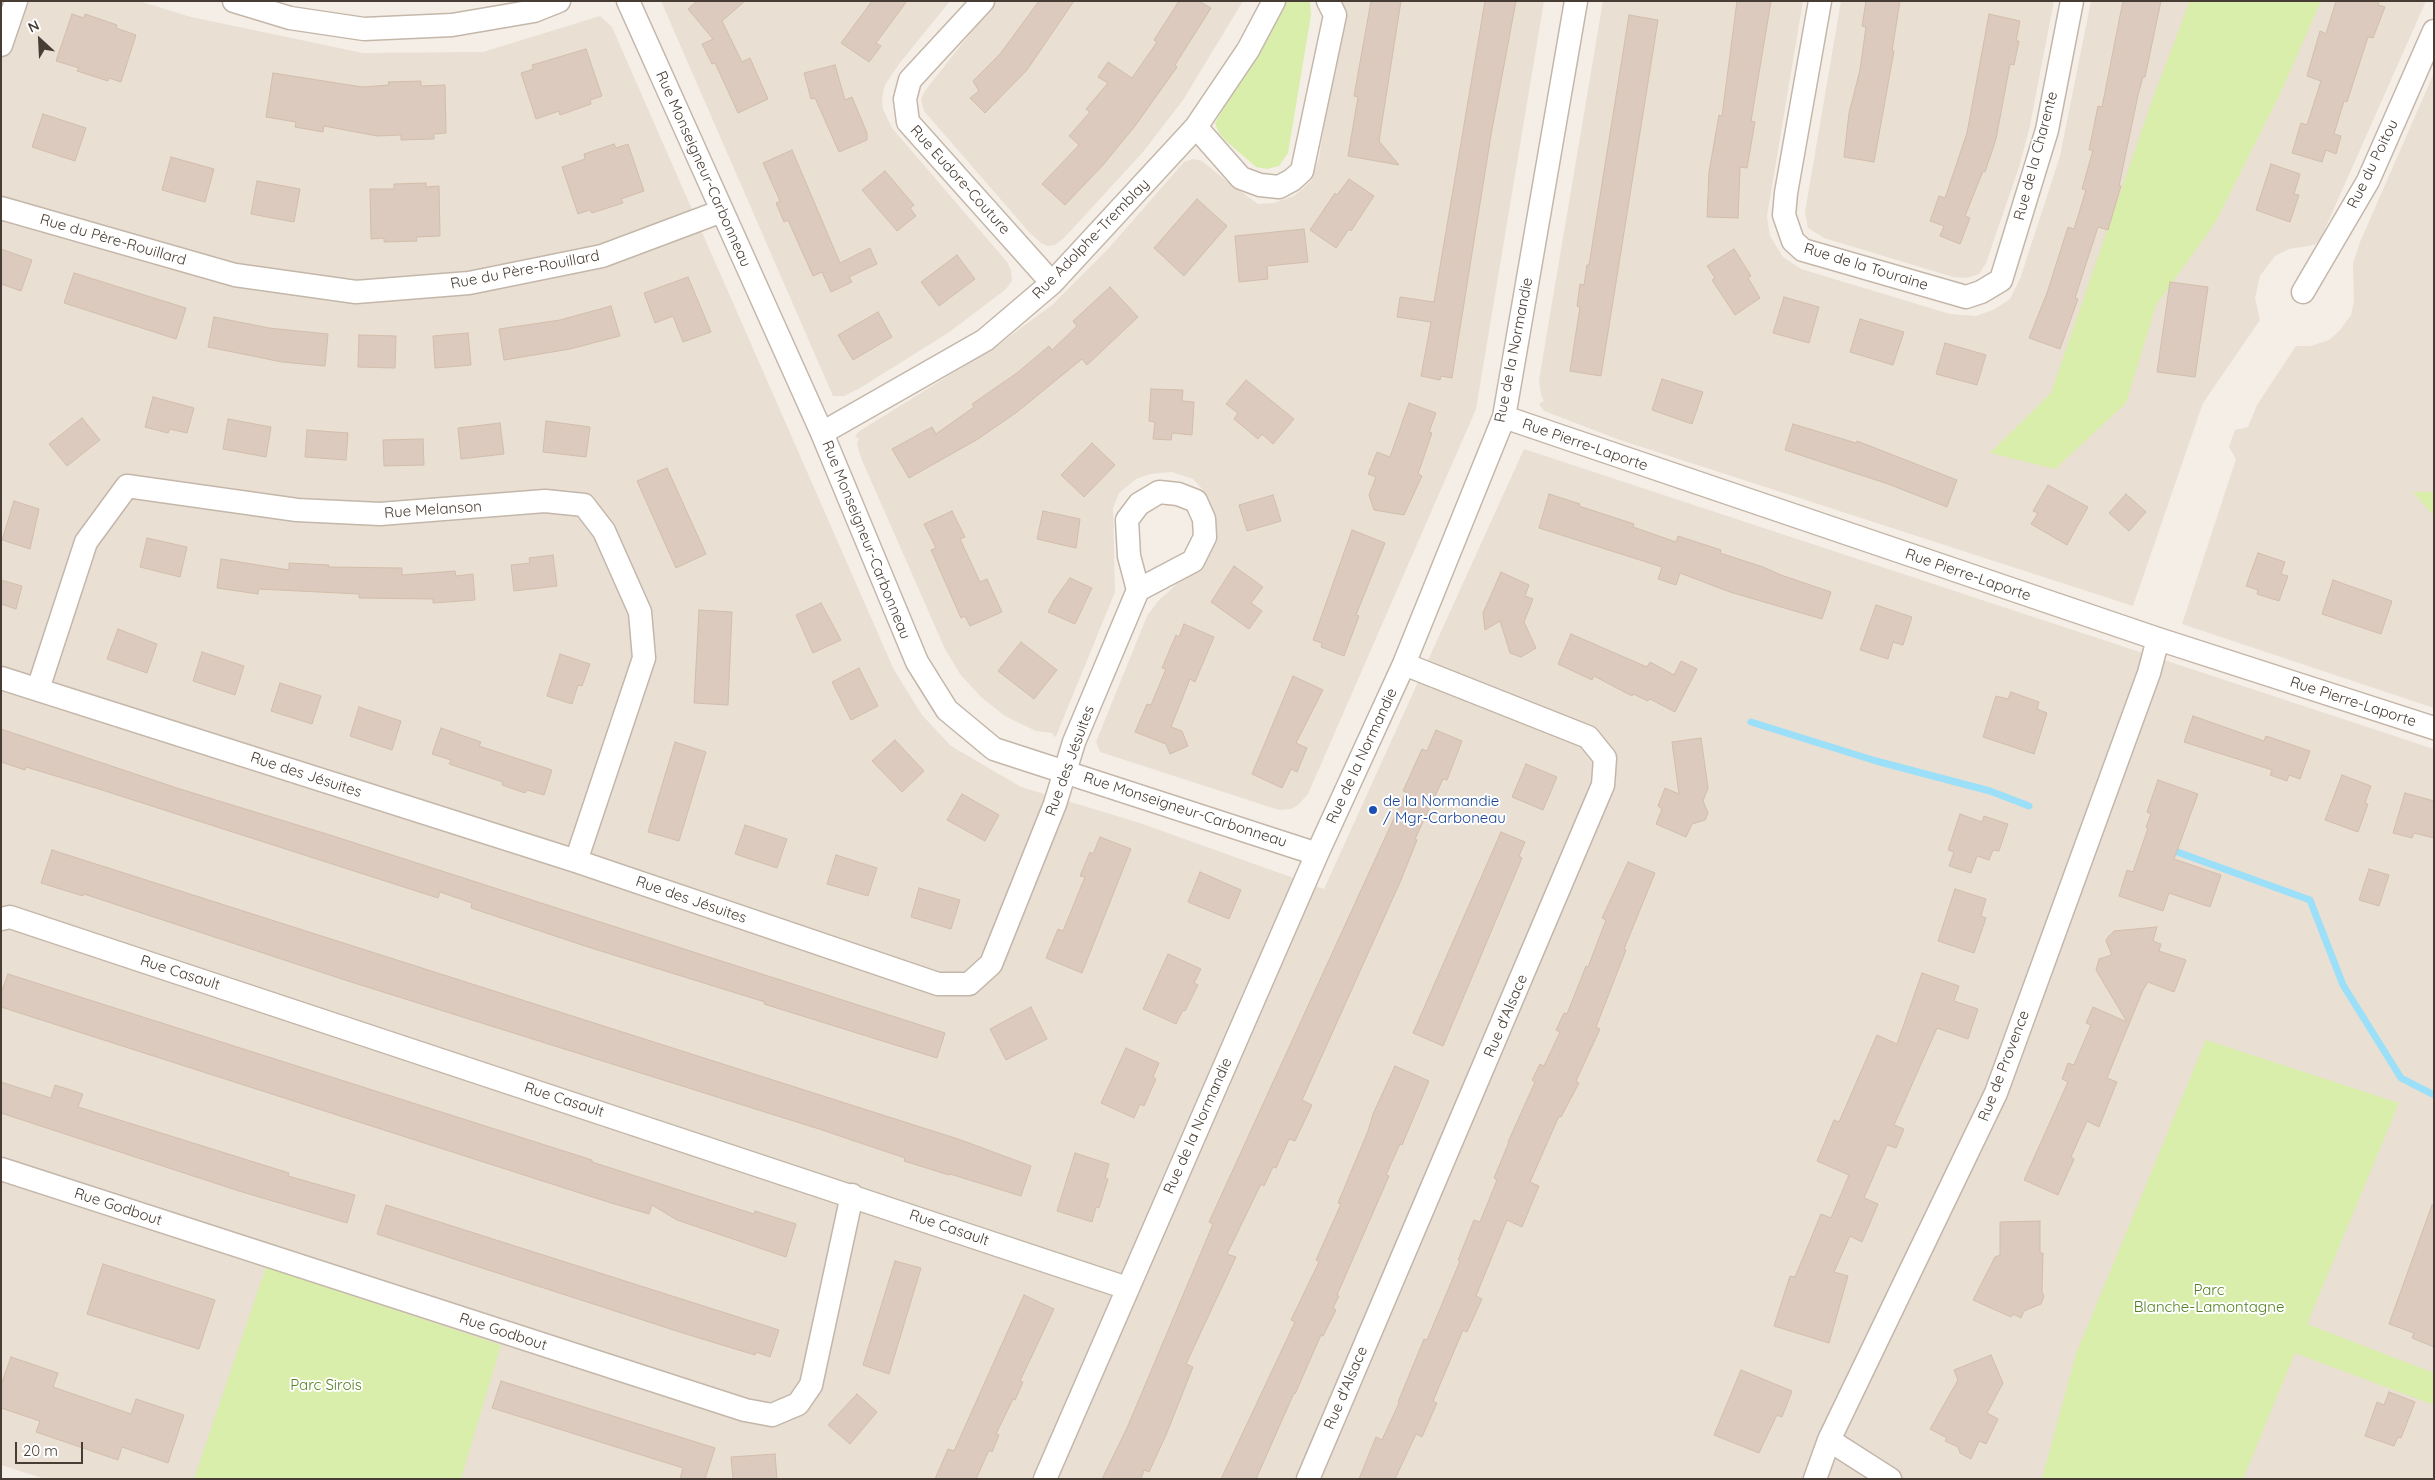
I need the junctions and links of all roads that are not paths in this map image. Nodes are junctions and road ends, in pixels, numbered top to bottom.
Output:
1 (16, 1) edge
2 (234, 1) edge
3 (559, 1) edge
4 (628, 1) edge
5 (983, 1) edge
6 (1274, 1) edge
7 (1328, 1) edge
8 (1576, 1) edge
9 (1820, 1) edge
10 (2072, 1) edge
11 (2434, 31) edge
12 (1, 45) edge
13 (1196, 127) junction
14 (1, 208) edge
15 (722, 211) junction
16 (2001, 280) joint
17 (1052, 283) junction
18 (2303, 292) dead end
19 (1504, 417) junction
20 (822, 433) junction
21 (1138, 590) dead end
22 (2158, 639) junction
23 (1404, 664) junction
24 (1, 678) edge
25 (38, 689) junction
26 (2434, 728) edge
27 (1064, 771) junction
28 (1317, 854) junction
29 (576, 861) junction
30 (1, 919) edge
31 (1, 1169) edge
32 (852, 1195) junction
33 (1127, 1288) junction
34 (1829, 1440) junction
35 (1045, 1479) edge
36 (1308, 1479) edge
37 (1815, 1479) edge
38 (1890, 1479) edge

1 - 12 street
2 - 3 street
4 - 15 street, Rue Monseigneur-Carbonneau
5 - 17 street, Rue Eudore-Couture
6 - 13 street, Rue Adolphe-Tremblay
7 - 13 street
8 - 19 street, Rue de la Normandie
9 - 16 street, Rue de la Touraine
10 - 16 street, Rue de la Charente
11 - 18 street, Rue du Poitou
13 - 17 street, Rue Adolphe-Tremblay
14 - 15 street, Rue du Père-Rouillard
15 - 20 street, Rue Monseigneur-Carbonneau
17 - 20 street, Rue Adolphe-Tremblay
19 - 22 street, Rue Pierre-Laporte
19 - 23 street, Rue de la Normandie
20 - 27 street, Rue Monseigneur-Carbonneau
21 - 27 street, Rue des Jésuites
22 - 26 street, Rue Pierre-Laporte
22 - 34 street, Rue de Provence
23 - 28 street, Rue de la Normandie
23 - 36 street, Rue d'Alsace
24 - 25 street, Rue des Jésuites
25 - 29 street, Rue des Jésuites
25 - 29 street, Rue Melanson
27 - 28 street, Rue Monseigneur-Carbonneau
27 - 29 street, Rue des Jésuites
28 - 33 street, Rue de la Normandie
30 - 32 street, Rue Casault
31 - 32 street, Rue Godbout
32 - 33 street, Rue Casault
33 - 35 street, Rue de la Normandie
34 - 37 street, Rue de Provence
34 - 38 street

